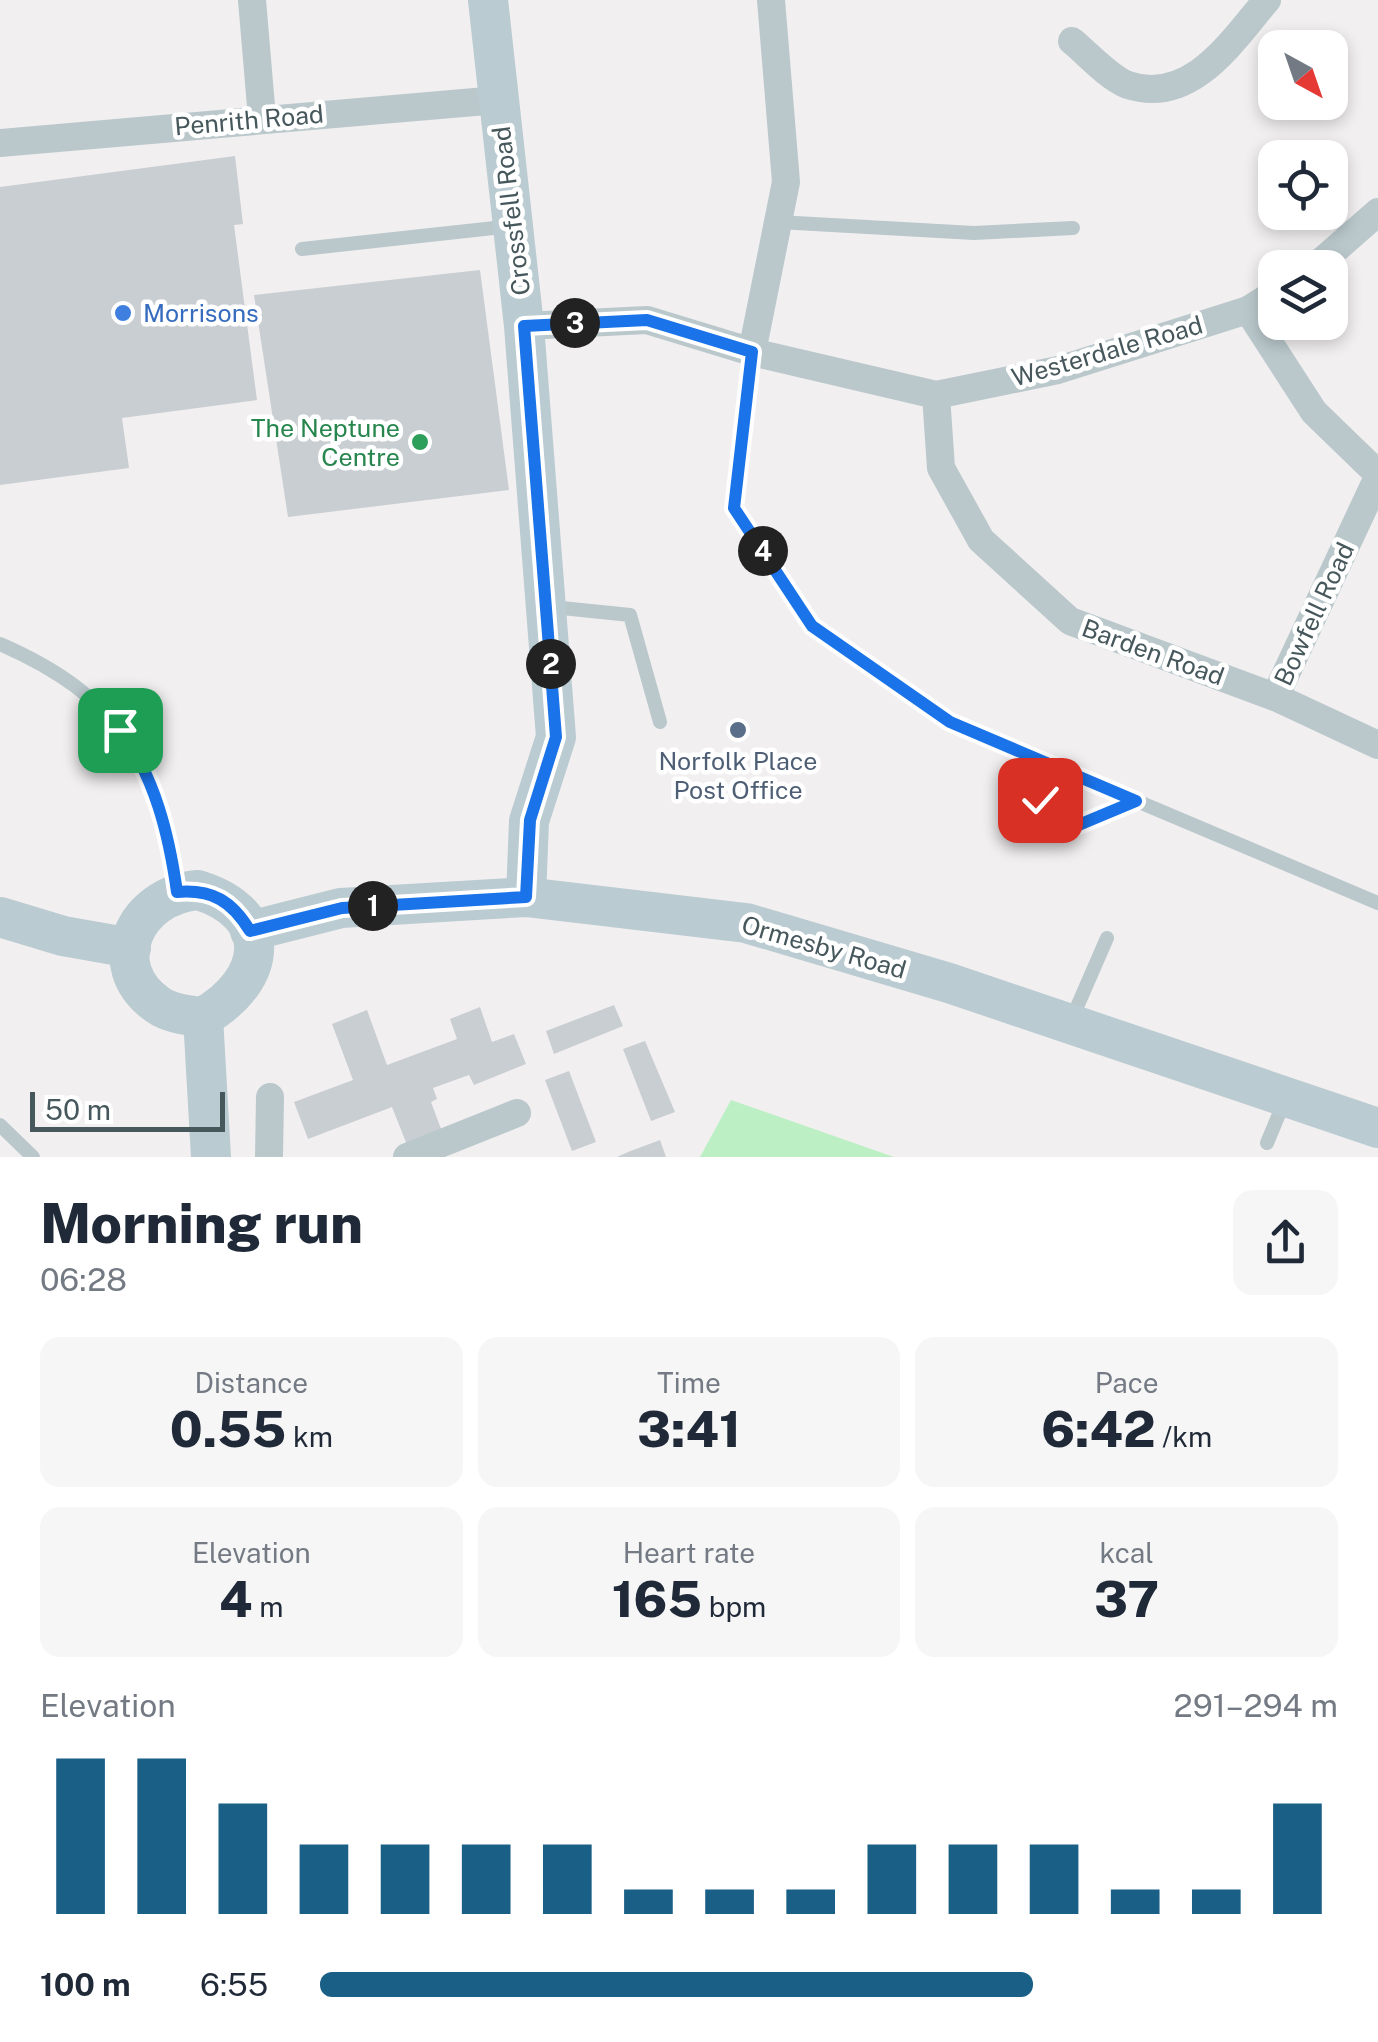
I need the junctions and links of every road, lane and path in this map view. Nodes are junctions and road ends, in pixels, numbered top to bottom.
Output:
1 (252, 0) edge
2 (488, 0) edge
3 (772, 0) edge
4 (1267, 0) edge
5 (1072, 41) dead end
6 (498, 100) junction
7 (262, 118) junction
8 (0, 144) edge
9 (1378, 212) edge
10 (778, 222) junction
11 (513, 226) junction
12 (1073, 228) dead end
13 (302, 249) dead end
14 (1335, 250) edge
15 (1258, 304) edge
16 (1248, 310) junction
17 (524, 326) junction
18 (752, 352) junction
19 (936, 394) junction
20 (1378, 475) edge
21 (546, 606) junction
22 (0, 644) edge
23 (1275, 697) junction
24 (660, 722) dead end
25 (1378, 745) edge
26 (1040, 800) dead end
27 (1136, 801) junction
28 (177, 892) junction
29 (526, 897) junction
30 (1378, 903) edge
31 (0, 918) edge
32 (250, 931) junction
33 (1107, 938) dead end
34 (131, 948) junction
35 (203, 1017) junction
36 (1070, 1024) junction
37 (270, 1097) dead end
38 (1286, 1097) junction
39 (517, 1113) dead end
40 (0, 1125) edge
41 (1378, 1128) edge
42 (1267, 1144) dead end
43 (33, 1157) edge
44 (211, 1157) edge
45 (269, 1157) edge
46 (407, 1157) edge

1 - 7 street
2 - 6 street, Crossfell Road
3 - 10 street
4 - 5 street
6 - 7 street, Penrith Road
6 - 11 street, Crossfell Road
7 - 8 street, Penrith Road
9 - 14 street
10 - 12 lane
10 - 18 street
11 - 13 lane
11 - 17 street, Crossfell Road
15 - 16 street, Westerdale Road
16 - 19 street, Westerdale Road
16 - 20 street
17 - 18 street, Westerdale Road
17 - 21 street, Crossfell Road
18 - 19 street, Westerdale Road
18 - 27 lane
19 - 23 street, Barden Road
20 - 23 street, Bowfell Road
21 - 24 lane
21 - 29 street, Crossfell Road
22 - 28 lane
23 - 25 street, Barden Road
26 - 27 lane
27 - 30 lane
28 - 32 street
28 - 34 street
29 - 32 street, Ormesby Road
29 - 36 street, Ormesby Road
31 - 34 street
32 - 35 street
33 - 36 lane
34 - 35 street
35 - 44 street
36 - 38 street, Ormesby Road
37 - 45 street
38 - 41 street, Ormesby Road
38 - 42 lane
39 - 46 street
40 - 43 lane

